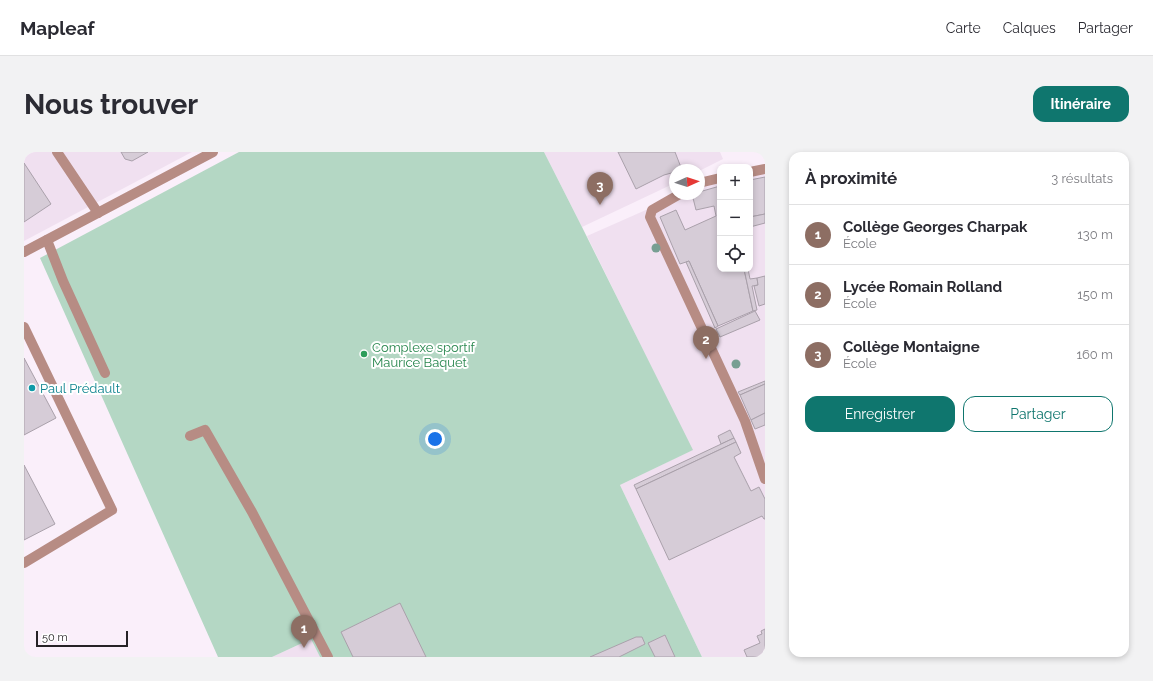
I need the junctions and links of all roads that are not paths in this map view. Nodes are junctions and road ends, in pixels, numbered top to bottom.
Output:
1 (57, 152) edge
2 (213, 152) edge
3 (765, 169) edge
4 (753, 171) edge
5 (717, 179) edge
6 (705, 182) edge
7 (670, 200) edge
8 (98, 213) junction
9 (46, 240) junction
10 (24, 252) edge
11 (24, 327) edge
12 (105, 373) dead end
13 (190, 436) dead end
14 (765, 479) edge
15 (24, 563) edge
16 (328, 657) edge

1 - 8 street
2 - 8 street
3 - 4 street
5 - 6 street
7 - 14 street
8 - 9 street
9 - 10 street
9 - 12 street
11 - 15 street
13 - 16 street

